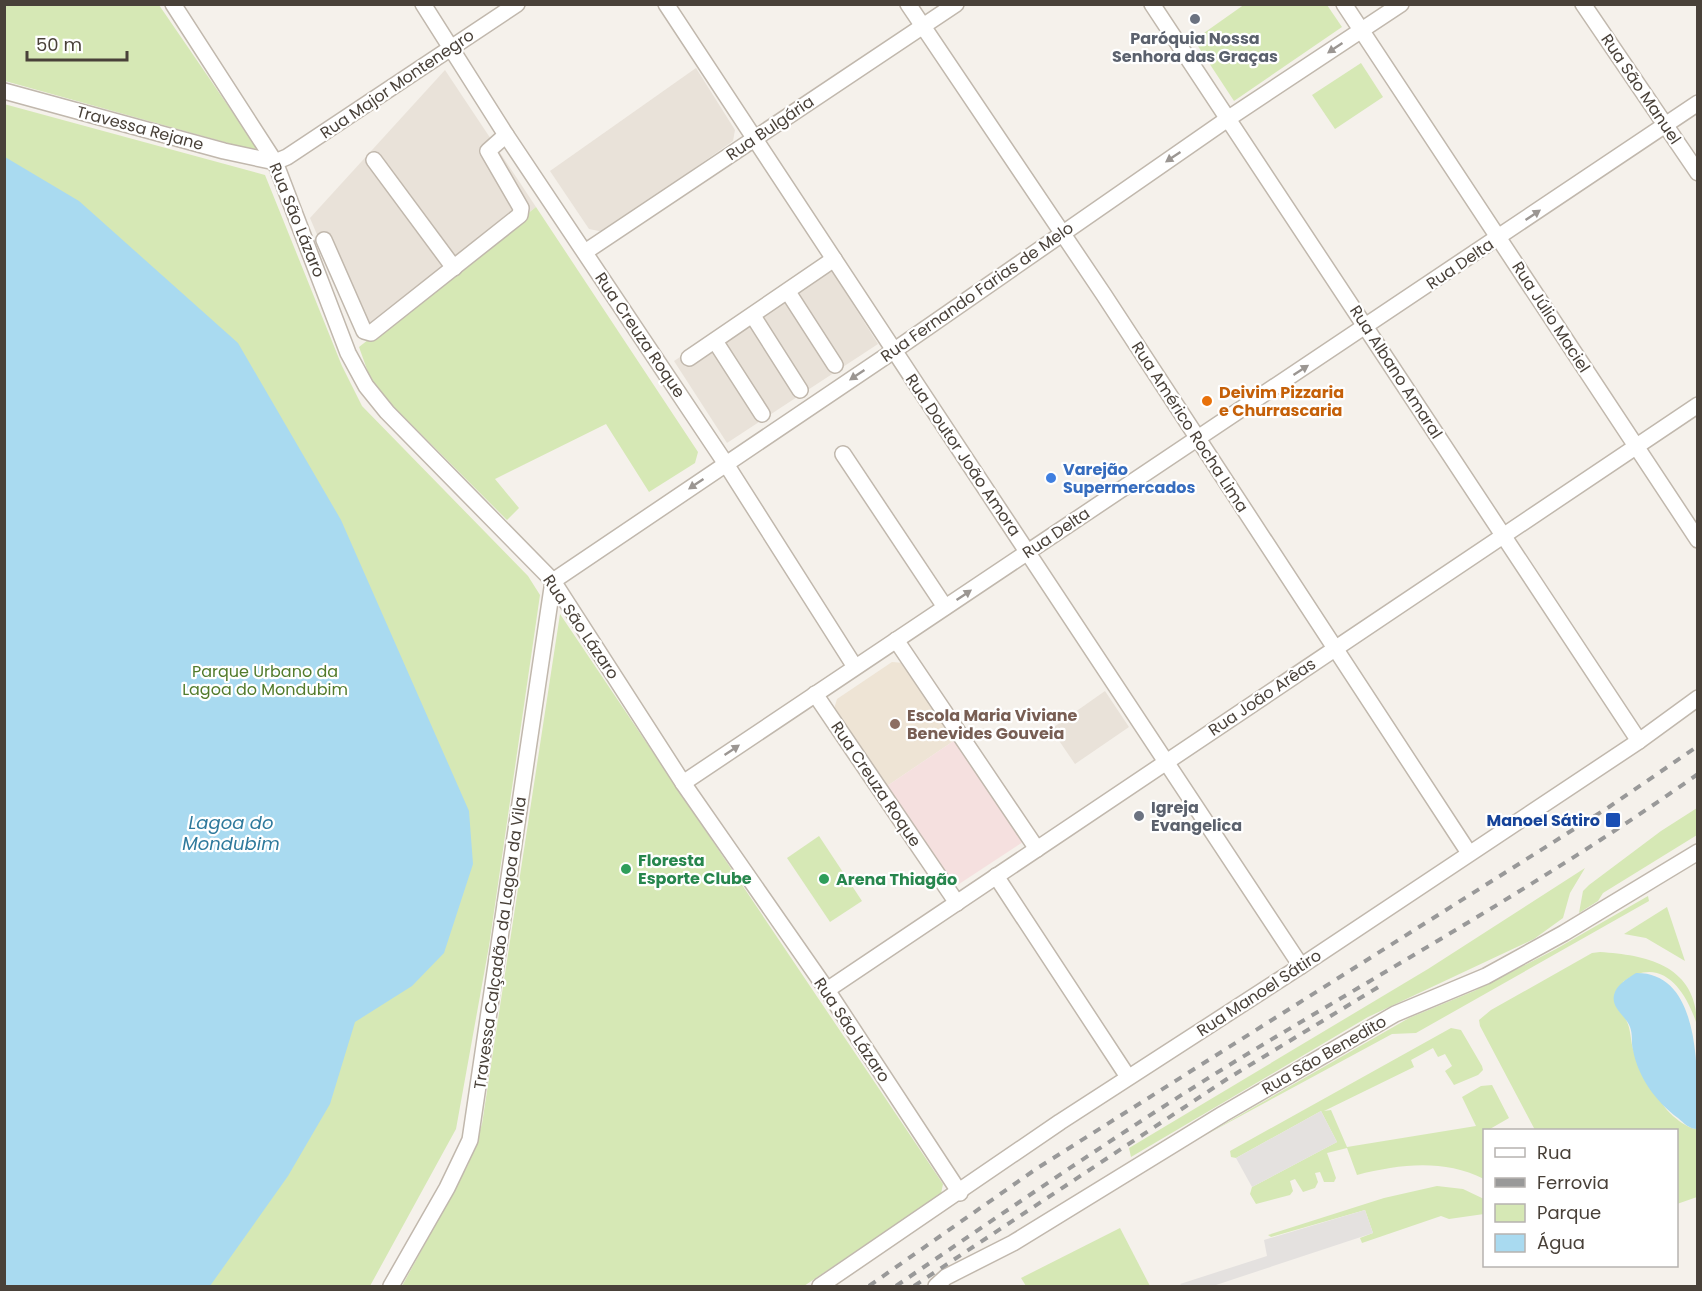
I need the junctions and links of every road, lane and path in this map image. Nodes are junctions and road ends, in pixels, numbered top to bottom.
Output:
1 (173, 4) edge
2 (423, 4) edge
3 (517, 4) edge
4 (666, 4) edge
5 (908, 4) edge
6 (956, 4) edge
7 (1152, 4) edge
8 (1344, 4) edge
9 (1401, 4) edge
10 (1583, 4) edge
11 (922, 27) junction
12 (1361, 31) junction
13 (451, 47) junction
14 (4, 91) edge
15 (1698, 103) edge
16 (1229, 118) junction
17 (1666, 124) junction
18 (506, 135) junction
19 (754, 139) junction
20 (374, 160) dead end
21 (275, 162) junction
22 (1698, 173) edge
23 (1061, 233) junction
24 (1499, 238) junction
25 (324, 240) dead end
26 (585, 252) junction
27 (834, 259) junction
28 (454, 268) junction
29 (788, 292) junction
30 (753, 316) junction
31 (1366, 327) junction
32 (715, 341) junction
33 (892, 352) junction
34 (689, 358) dead end
35 (835, 365) dead end
36 (800, 390) dead end
37 (1698, 405) edge
38 (762, 414) dead end
39 (1198, 438) junction
40 (1635, 447) junction
41 (843, 454) dead end
42 (726, 464) junction
43 (1503, 535) junction
44 (1698, 540) edge
45 (1029, 551) junction
46 (553, 581) junction
47 (945, 607) junction
48 (896, 640) junction
49 (1333, 648) junction
50 (855, 667) junction
51 (815, 694) junction
52 (1698, 698) edge
53 (1639, 741) junction
54 (1166, 762) junction
55 (683, 783) junction
56 (1037, 849) junction
57 (1698, 852) edge
58 (1469, 853) junction
59 (996, 876) junction
60 (957, 903) junction
61 (1301, 966) junction
62 (826, 990) junction
63 (1128, 1077) junction
64 (960, 1193) junction
65 (956, 1280) edge
66 (391, 1287) edge
67 (820, 1287) edge
68 (936, 1287) edge

1 - 21 street, Rua São Lázaro
2 - 13 street, Rua Creuza Roque
3 - 13 street, Rua Major Montenegro
4 - 19 street, Rua Doutor João Amora
5 - 11 street, Rua Américo Rocha Lima
6 - 11 street, Rua Bulgária
7 - 16 street, Rua Albano Amaral
8 - 12 street, Rua Júlio Maciel
9 - 12 street, Rua Fernando Farias de Melo
10 - 17 street, Rua São Manuel
11 - 19 street, Rua Bulgária
11 - 23 street, Rua Américo Rocha Lima
12 -> 16 street, Rua Fernando Farias de Melo
12 - 24 street, Rua Júlio Maciel
13 - 18 street, Rua Creuza Roque
13 - 21 street, Rua Major Montenegro
14 - 21 street, Travessa Rejane
15 - 17 street, Rua Delta
16 -> 23 street, Rua Fernando Farias de Melo
16 - 31 street, Rua Albano Amaral
17 - 22 street, Rua São Manuel
24 -> 17 street, Rua Delta
18 - 26 street, Rua Creuza Roque
18 - 28 street
19 - 26 street, Rua Bulgária
19 - 27 street, Rua Doutor João Amora
20 - 28 street
21 - 46 street, Rua São Lázaro
23 - 33 street, Rua Fernando Farias de Melo
23 - 39 street, Rua Américo Rocha Lima
24 - 31 street, Rua Delta
24 - 40 street, Rua Júlio Maciel
25 - 28 street
26 - 42 street, Rua Creuza Roque
27 - 29 street
27 - 33 street, Rua Doutor João Amora
29 - 30 street
29 - 35 street
30 - 32 street
30 - 36 street
39 -> 31 street, Rua Delta
31 - 43 street, Rua Albano Amaral
32 - 34 street
32 - 38 street
33 -> 42 street, Rua Fernando Farias de Melo
33 - 45 street, Rua Doutor João Amora
37 - 40 street, Rua João Arêas
39 - 45 street, Rua Delta
39 - 49 street, Rua Américo Rocha Lima
40 - 43 street, Rua João Arêas
40 - 44 street, Rua Júlio Maciel
41 - 47 street
42 -> 46 street, Rua Fernando Farias de Melo
42 - 50 street, Rua Creuza Roque
43 - 49 street, Rua João Arêas
43 - 53 street, Rua Albano Amaral
47 -> 45 street, Rua Delta
45 - 54 street, Rua Doutor João Amora
46 - 55 street, Rua São Lázaro
46 - 66 street, Travessa Calçadão da Lagoa da Vila
47 - 48 street, Rua Delta
48 - 50 street, Rua Delta
48 - 56 street
49 - 54 street, Rua João Arêas
49 - 58 street, Rua Américo Rocha Lima
50 - 51 street, Rua Delta
55 -> 51 street, Rua Delta
51 - 60 street, Rua Creuza Roque
52 - 53 street, Rua Manoel Sátiro
53 - 58 street, Rua Manoel Sátiro
54 - 56 street, Rua João Arêas
54 - 61 street, Rua Doutor João Amora
55 - 62 street, Rua São Lázaro
56 - 59 street, Rua João Arêas
57 - 65 street, Rua São Benedito
58 - 61 street, Rua Manoel Sátiro
59 - 60 street, Rua João Arêas
59 - 63 street
60 - 62 street, Rua João Arêas
61 - 63 street, Rua Manoel Sátiro
62 - 64 street, Rua São Lázaro
63 - 64 street, Rua Manoel Sátiro
64 - 67 street, Rua Manoel Sátiro
65 - 68 street, Rua São Benedito

